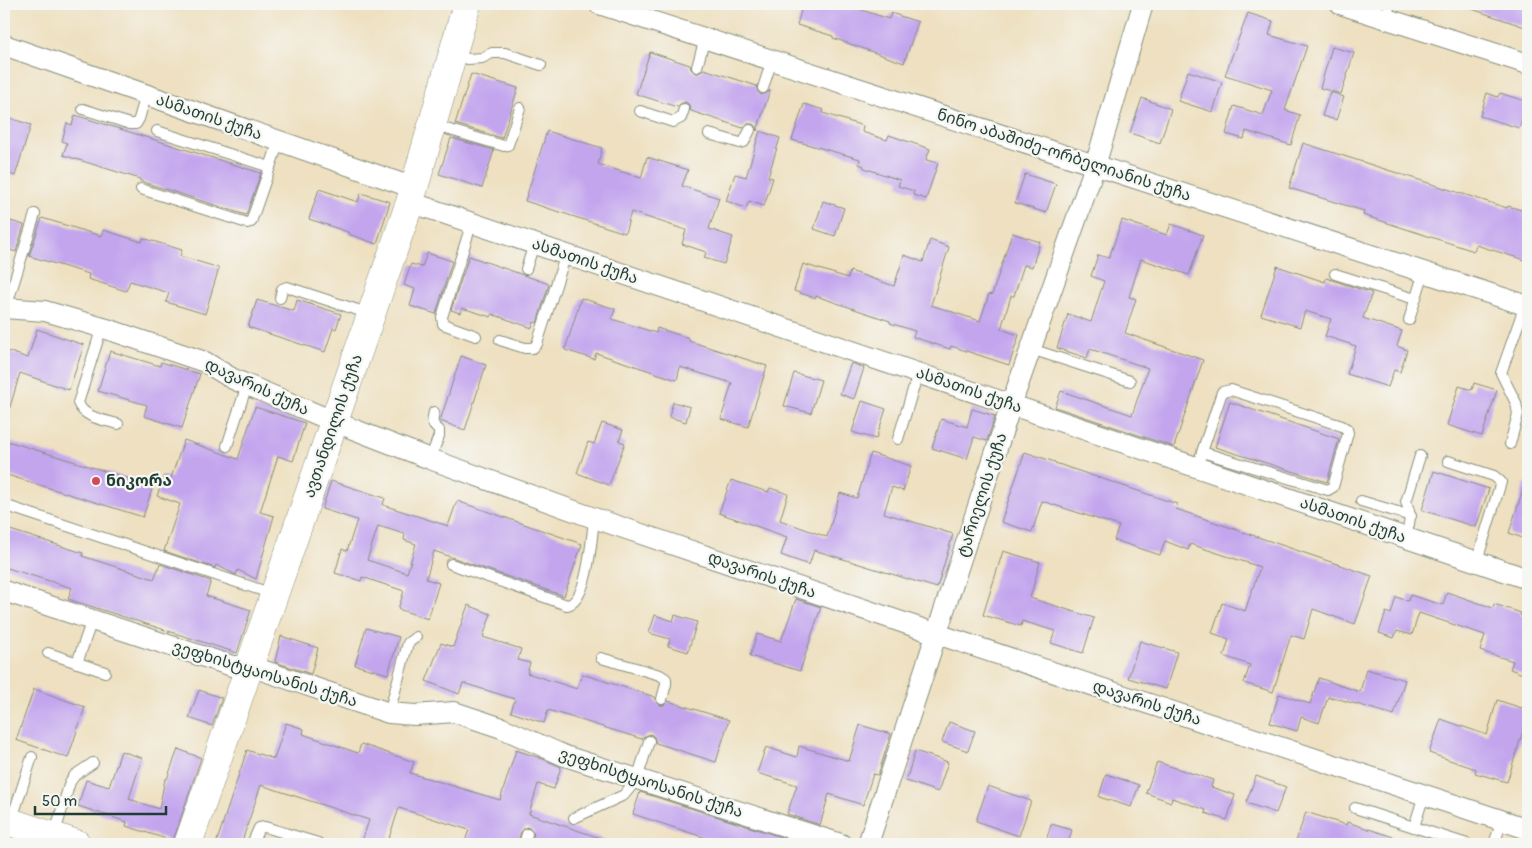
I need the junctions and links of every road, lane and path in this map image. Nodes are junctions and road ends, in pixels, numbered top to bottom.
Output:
1 (467, 4) edge
2 (599, 4) edge
3 (1143, 4) edge
4 (1340, 4) edge
5 (1388, 11) edge
6 (706, 38) junction
7 (4, 45) edge
8 (452, 54) junction
9 (772, 60) junction
10 (1528, 64) edge
11 (541, 65) dead end
12 (697, 67) dead end
13 (763, 88) dead end
14 (146, 95) junction
15 (520, 108) dead end
16 (83, 109) dead end
17 (684, 109) dead end
18 (640, 111) dead end
19 (432, 124) junction
20 (157, 130) dead end
21 (750, 130) dead end
22 (710, 134) dead end
23 (278, 141) junction
24 (1095, 166) junction
25 (270, 167) junction
26 (141, 189) dead end
27 (412, 195) junction
28 (35, 214) dead end
29 (472, 222) junction
30 (534, 244) junction
31 (566, 254) junction
32 (526, 269) dead end
33 (1424, 272) junction
34 (1335, 274) dead end
35 (280, 298) dead end
36 (1415, 299) junction
37 (1526, 305) edge
38 (5, 308) edge
39 (371, 314) junction
40 (1408, 320) dead end
41 (102, 327) junction
42 (476, 336) dead end
43 (500, 340) dead end
44 (1031, 349) junction
45 (918, 373) junction
46 (1130, 381) dead end
47 (247, 385) junction
48 (1011, 405) junction
49 (434, 412) dead end
50 (335, 422) junction
51 (118, 424) dead end
52 (898, 439) dead end
53 (1510, 444) dead end
54 (227, 446) dead end
55 (1420, 456) dead end
56 (430, 459) junction
57 (1199, 460) junction
58 (1448, 461) dead end
59 (1361, 501) dead end
60 (4, 505) edge
61 (1411, 516) junction
62 (594, 518) junction
63 (1405, 537) junction
64 (1477, 562) junction
65 (451, 564) dead end
66 (1528, 579) edge
67 (4, 590) edge
68 (273, 594) junction
69 (92, 620) junction
70 (405, 632) dead end
71 (937, 634) junction
72 (48, 653) dead end
73 (601, 658) dead end
74 (78, 663) junction
75 (250, 666) junction
76 (105, 672) dead end
77 (662, 699) dead end
78 (389, 713) junction
79 (649, 741) dead end
80 (32, 757) dead end
81 (93, 762) dead end
82 (637, 779) junction
83 (1424, 795) junction
84 (1355, 808) dead end
85 (574, 818) dead end
86 (1502, 820) junction
87 (7, 821) edge
88 (1414, 826) junction
89 (1528, 829) edge
90 (527, 834) dead end
91 (53, 839) edge
92 (318, 843) edge
93 (188, 844) edge
94 (252, 844) edge
95 (524, 844) edge
96 (840, 844) edge
97 (868, 844) edge
98 (1467, 844) edge
99 (1494, 844) edge

1 - 8 street, ავთანდილის ქუჩა
2 - 6 street, ნინო აბაშიძე-ორბელიანის ქუჩა
3 - 24 street, ტარიელის ქუჩა
4 - 5 street
5 - 10 street
6 - 9 street, ნინო აბაშიძე-ორბელიანის ქუჩა
6 - 12 lane
7 - 14 street, ასმათის ქუჩა
8 - 11 lane
8 - 19 street, ავთანდილის ქუჩა
9 - 13 lane
9 - 24 street, ნინო აბაშიძე-ორბელიანის ქუჩა
14 - 16 lane
14 - 23 street, ასმათის ქუჩა
15 - 19 lane
17 - 18 lane
19 - 27 street, ავთანდილის ქუჩა
20 - 25 lane
21 - 22 lane
23 - 25 lane
23 - 27 street, ასმათის ქუჩა
24 - 33 street, ნინო აბაშიძე-ორბელიანის ქუჩა
24 - 44 street, ტარიელის ქუჩა
25 - 26 lane
27 - 29 street, ასმათის ქუჩა
27 - 39 street, ავთანდილის ქუჩა
28 - 38 lane
29 - 30 street, ასმათის ქუჩა
29 - 42 lane
30 - 31 street, ასმათის ქუჩა
30 - 32 lane
31 - 43 lane
31 - 45 street, ასმათის ქუჩა
33 - 36 lane
33 - 37 street, ნინო აბაშიძე-ორბელიანის ქუჩა
34 - 36 lane
35 - 39 lane
36 - 40 lane
37 - 53 lane
38 - 41 street, დავარის ქუჩა
39 - 50 street, ავთანდილის ქუჩა
41 - 47 street, დავარის ქუჩა
41 - 51 lane
44 - 46 lane
44 - 48 street, ტარიელის ქუჩა
45 - 48 street, ასმათის ქუჩა
45 - 52 lane
47 - 50 street, დავარის ქუჩა
47 - 54 lane
48 - 57 street, ასმათის ქუჩა
48 - 71 street, ტარიელის ქუჩა
49 - 56 lane
50 - 56 street, დავარის ქუჩა
50 - 68 street, ავთანდილის ქუჩა
55 - 61 lane
56 - 62 street, დავარის ქუჩა
57 - 57 lane
57 - 63 street, ასმათის ქუჩა
58 - 64 lane
59 - 61 lane
60 - 68 lane
61 - 63 lane
62 - 65 lane
62 - 71 street, დავარის ქუჩა
63 - 64 street, ასმათის ქუჩა
64 - 66 street, ასმათის ქუჩა
67 - 69 street, ვეფხისტყაოსანის ქუჩა
68 - 75 street, ავთანდილის ქუჩა
69 - 74 lane
69 - 75 street, ვეფხისტყაოსანის ქუჩა
70 - 78 lane
71 - 83 street, დავარის ქუჩა
71 - 97 street, ტარიელის ქუჩა
72 - 74 lane
73 - 77 lane
74 - 76 lane
75 - 78 street, ვეფხისტყაოსანის ქუჩა
75 - 93 street, ავთანდილის ქუჩა
78 - 82 street, ვეფხისტყაოსანის ქუჩა
79 - 82 lane
80 - 87 lane
81 - 91 lane
82 - 85 lane
82 - 96 street, ვეფხისტყაოსანის ქუჩა
83 - 86 street, დავარის ქუჩა
83 - 88 lane
84 - 88 lane
86 - 89 street, დავარის ქუჩა
86 - 99 lane
87 - 91 street
88 - 98 lane
90 - 95 lane
92 - 94 lane

